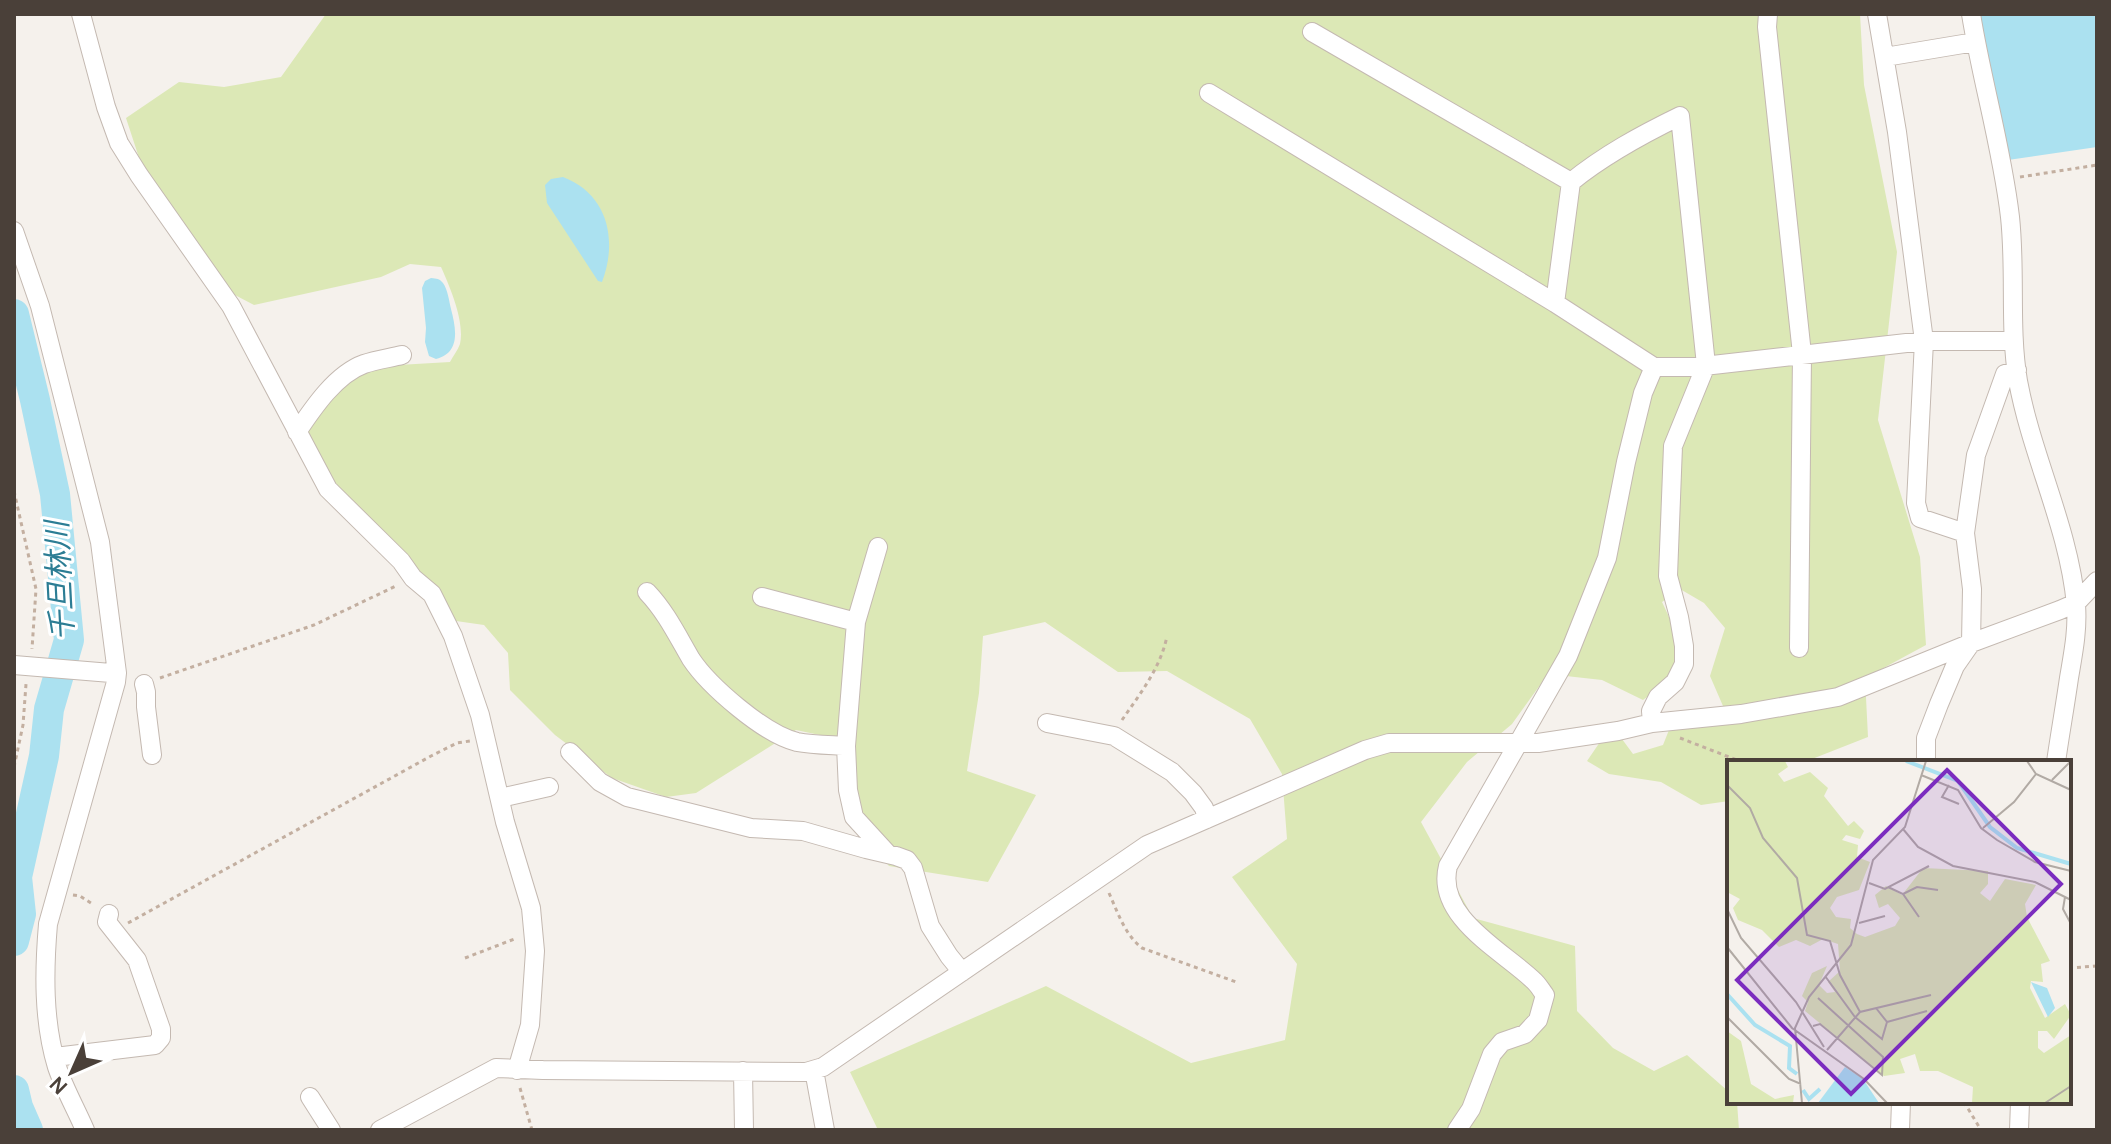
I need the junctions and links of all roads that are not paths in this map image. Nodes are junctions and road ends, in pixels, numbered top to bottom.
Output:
1 (81, 14) edge
2 (1768, 14) edge
3 (1877, 14) edge
4 (1971, 14) edge
5 (1312, 32) dead end
6 (1975, 42) junction
7 (1885, 57) junction
8 (1209, 93) dead end
9 (1571, 182) junction
10 (14, 231) edge
11 (1555, 303) junction
12 (1924, 341) junction
13 (2013, 341) junction
14 (1802, 354) junction
15 (402, 355) dead end
16 (1706, 365) junction
17 (1654, 367) junction
18 (2017, 370) junction
19 (297, 432) junction
20 (1965, 533) junction
21 (878, 547) dead end
22 (2097, 581) edge
23 (647, 592) dead end
24 (762, 597) dead end
25 (2076, 603) junction
26 (856, 622) junction
27 (1971, 643) junction
28 (1799, 648) dead end
29 (28, 666) edge
30 (111, 673) dead end
31 (144, 684) road end
32 (1047, 723) dead end
33 (1652, 723) junction
34 (1519, 743) junction
35 (846, 746) junction
36 (570, 752) dead end
37 (152, 755) dead end
38 (1926, 760) edge
39 (2056, 760) edge
40 (549, 787) dead end
41 (500, 798) junction
42 (1207, 819) junction
43 (887, 853) junction
44 (109, 914) road end
45 (962, 972) junction
46 (55, 1057) junction
47 (517, 1070) junction
48 (814, 1070) junction
49 (743, 1071) junction
50 (310, 1097) dead end
51 (1901, 1104) edge
52 (2020, 1104) edge
53 (85, 1130) edge
54 (331, 1130) edge
55 (380, 1130) edge
56 (744, 1130) edge
57 (825, 1130) edge
58 (1457, 1130) edge
59 (1900, 1130) edge
60 (2019, 1130) edge

1 - 19 street
2 - 14 street
3 - 7 street
4 - 6 street
5 - 9 street
6 - 7 street
6 - 13 street
7 - 12 street
8 - 11 street
9 - 11 street
9 - 16 street
10 - 46 street
11 - 17 street
12 - 13 street
12 - 14 street
12 - 20 street
13 - 18 street
14 - 16 street
14 - 28 street
15 - 19 street
16 - 17 street
16 - 33 street
17 - 34 street
18 - 20 street
18 - 25 street
19 - 41 street
20 - 27 street
21 - 26 street
22 - 25 street
23 - 35 street
24 - 26 street
25 - 27 street
25 - 39 street
26 - 35 street
27 - 33 street
27 - 38 street
29 - 30 street
31 - 37 street
32 - 42 street
33 - 34 street
34 - 42 street
34 - 58 street
35 - 43 street
36 - 43 street
40 - 41 street
41 - 47 street
42 - 45 street
43 - 45 street
44 - 46 street
45 - 48 street
46 - 53 street
47 - 49 street
47 - 55 street
48 - 49 street
48 - 57 street
49 - 56 street
50 - 54 street
51 - 59 street
52 - 60 street

